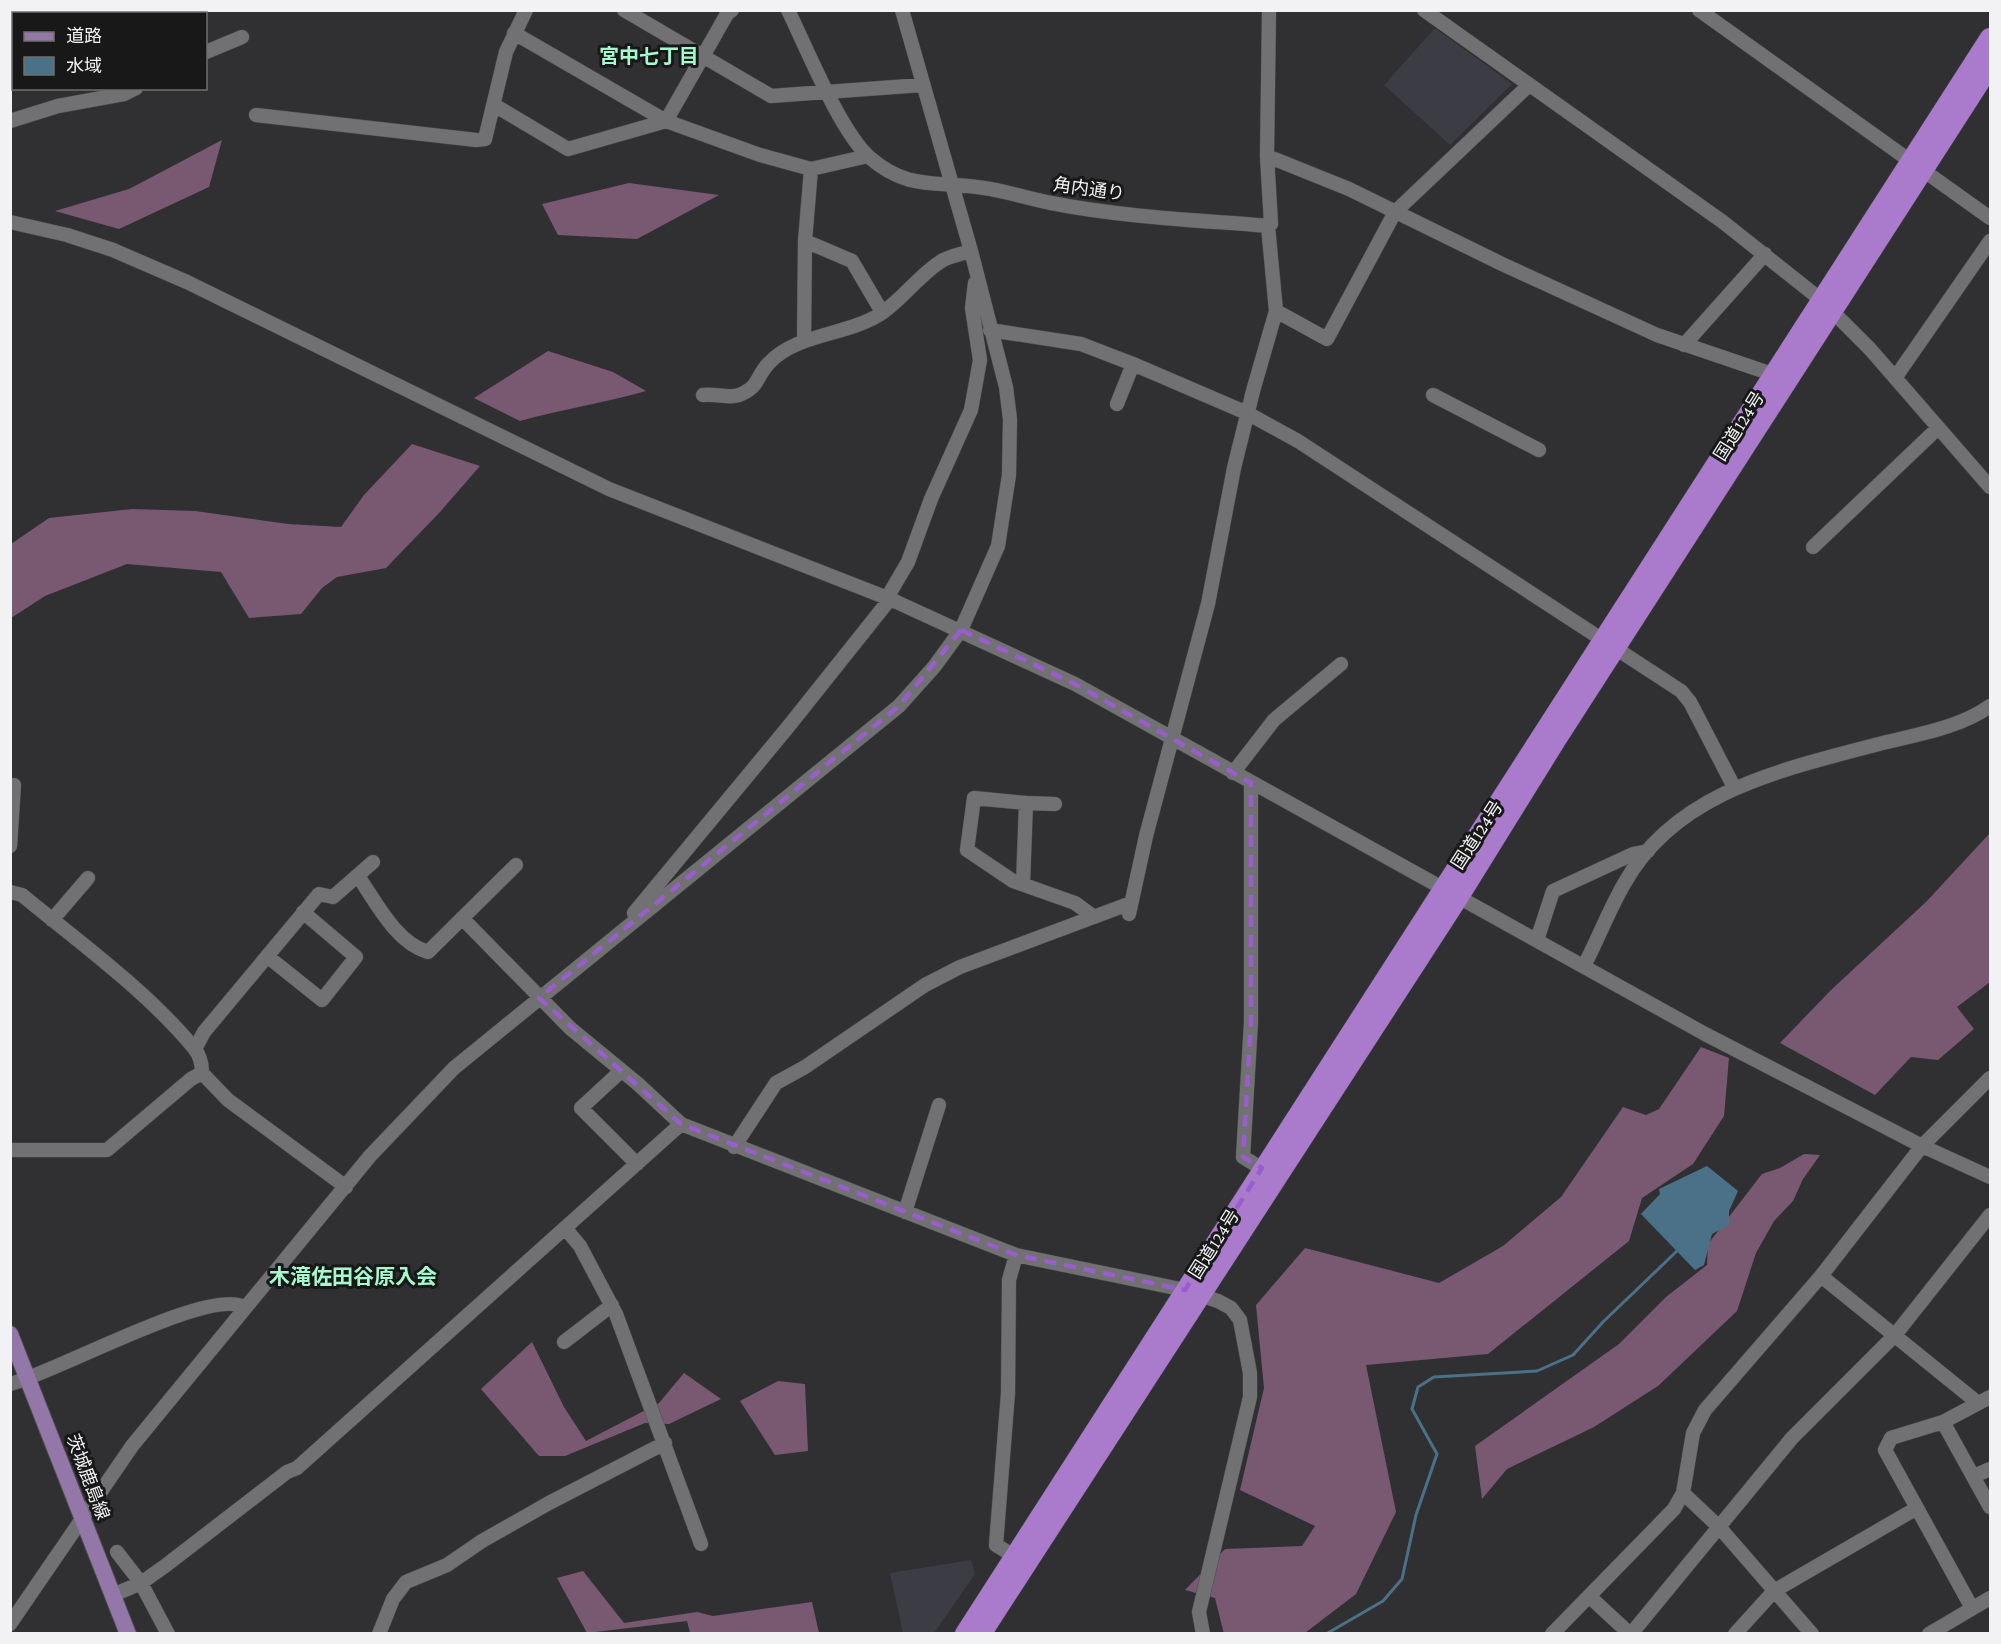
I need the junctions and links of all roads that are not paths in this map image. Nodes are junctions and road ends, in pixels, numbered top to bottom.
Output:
1 (526, 10) edge
2 (624, 10) edge
3 (788, 10) edge
4 (902, 10) edge
5 (1269, 10) edge
6 (1425, 10) edge
7 (1699, 10) edge
8 (728, 12) edge
9 (514, 33) junction
10 (242, 37) dead end
11 (1990, 38) edge
12 (207, 52) edge
13 (704, 57) junction
14 (1990, 66) edge
15 (922, 85) junction
16 (1529, 85) junction
17 (132, 90) edge
18 (828, 90) junction
19 (494, 105) junction
20 (256, 115) dead end
21 (10, 121) edge
22 (666, 121) junction
23 (868, 156) junction
24 (1267, 156) junction
25 (1917, 166) junction
26 (812, 169) junction
27 (951, 186) junction
28 (1395, 212) junction
29 (1990, 218) edge
30 (13, 223) edge
31 (1268, 226) junction
32 (805, 241) junction
33 (1990, 242) edge
34 (971, 251) junction
35 (1765, 254) junction
36 (977, 274) junction
37 (1827, 305) junction
38 (1276, 311) junction
39 (882, 312) junction
40 (990, 330) junction
41 (804, 341) junction
42 (1684, 345) junction
43 (1133, 364) junction
44 (1772, 375) junction
45 (1894, 378) junction
46 (703, 395) dead end
47 (1433, 395) dead end
48 (1117, 404) dead end
49 (1247, 413) junction
50 (1938, 428) junction
51 (1539, 450) dead end
52 (1990, 488) edge
53 (1813, 547) dead end
54 (890, 598) junction
55 (961, 630) junction
56 (1609, 644) junction
57 (1341, 664) dead end
58 (1990, 706) edge
59 (1172, 738) junction
60 (1233, 773) junction
61 (1251, 783) junction
62 (14, 784) dead end
63 (1734, 787) junction
64 (1026, 803) junction
65 (1055, 804) dead end
66 (10, 846) edge
67 (1648, 851) junction
68 (373, 862) dead end
69 (516, 864) dead end
70 (358, 876) junction
71 (88, 878) dead end
72 (1023, 884) junction
73 (10, 892) edge
74 (1450, 893) junction
75 (303, 912) junction
76 (1094, 917) junction
77 (462, 918) junction
78 (52, 920) junction
79 (625, 927) junction
80 (1537, 940) junction
81 (267, 956) junction
82 (1584, 966) junction
83 (539, 998) junction
84 (195, 1049) junction
85 (621, 1071) junction
86 (202, 1073) junction
87 (1990, 1078) edge
88 (939, 1106) dead end
89 (681, 1124) junction
90 (1922, 1146) junction
91 (734, 1147) junction
92 (10, 1150) edge
93 (637, 1164) junction
94 (1269, 1173) junction
95 (1990, 1177) edge
96 (346, 1187) junction
97 (905, 1212) junction
98 (1990, 1215) edge
99 (565, 1228) junction
100 (1016, 1255) junction
101 (1821, 1276) junction
102 (1193, 1292) junction
103 (612, 1305) junction
104 (244, 1307) junction
105 (10, 1334) edge
106 (1895, 1335) junction
107 (564, 1342) dead end
108 (28, 1379) junction
109 (10, 1384) edge
110 (1984, 1400) edge
111 (1943, 1422) junction
112 (665, 1443) junction
113 (1990, 1469) edge
114 (1974, 1476) junction
115 (1683, 1493) junction
116 (1990, 1507) edge
117 (1917, 1508) junction
118 (83, 1518) junction
119 (1720, 1528) junction
120 (701, 1544) dead end
121 (117, 1552) dead end
122 (1020, 1560) junction
123 (141, 1583) junction
124 (1774, 1591) junction
125 (113, 1595) junction
126 (1590, 1597) junction
127 (1990, 1598) edge
128 (1972, 1608) junction
129 (10, 1624) edge
130 (1934, 1632) edge
131 (128, 1634) edge
132 (168, 1634) edge
133 (379, 1634) edge
134 (965, 1634) edge
135 (981, 1634) edge
136 (1203, 1634) edge
137 (1552, 1634) edge
138 (1630, 1634) edge
139 (1735, 1634) edge
140 (1812, 1634) edge

1 - 9 street
2 - 13 street
3 - 18 street, 角内通り
4 - 15 street
5 - 24 street
6 - 16 street
7 - 25 street
8 - 13 street
9 - 19 street
9 - 22 street
10 - 12 street
11 - 25 highway, 国道124号
13 - 18 street
13 - 22 street
14 - 25 highway, 国道124号
15 - 18 street
15 - 27 street
16 - 28 street
16 - 35 street
17 - 21 street
18 - 23 street, 角内通り
19 - 20 street
19 - 22 street
22 - 26 street
23 - 26 street
23 - 27 street, 角内通り
24 - 28 street
24 - 31 street
25 - 29 street
25 - 37 highway, 国道124号
26 - 32 street
27 - 31 street, 角内通り
27 - 34 street
28 - 38 street
28 - 42 street
30 - 54 street
31 - 38 street
32 - 39 street
32 - 41 street
33 - 45 street
34 - 36 street
34 - 39 street
35 - 37 street
35 - 42 street
36 - 40 street
36 - 54 street
37 - 44 highway, 国道124号
37 - 45 street
37 - 56 highway, 国道124号
38 - 49 street
39 - 41 street
40 - 43 street
40 - 55 street
41 - 46 street
42 - 44 street
43 - 48 street
43 - 49 street
44 - 56 highway, 国道124号
45 - 50 street
47 - 51 street
49 - 56 street
49 - 59 street
50 - 52 street
50 - 53 street
54 - 55 street
54 - 79 street
55 - 59 street
55 - 79 street
56 - 63 street
56 - 74 highway, 国道124号
57 - 60 street
58 - 63 street
59 - 60 street
59 - 76 street
60 - 61 street
61 - 74 street
61 - 94 street
62 - 66 street
63 - 67 street
64 - 65 street
64 - 72 street
64 - 72 street
67 - 80 street
67 - 82 street
68 - 70 street
69 - 77 street
70 - 75 street
70 - 77 street
71 - 78 street
72 - 76 street
73 - 78 street
74 - 80 street
74 - 94 highway, 国道124号
75 - 81 street
75 - 81 street
76 - 91 street
77 - 83 street
78 - 84 street
79 - 83 street
80 - 82 street
81 - 84 street
82 - 90 street
83 - 85 street
83 - 96 street
84 - 86 street
85 - 89 street
85 - 93 street
86 - 92 street
86 - 96 street
87 - 90 street
88 - 97 street
89 - 91 street
89 - 93 street
90 - 95 street
90 - 101 street
91 - 97 street
93 - 99 street
94 - 102 highway, 国道124号
96 - 104 street
97 - 100 street
98 - 106 street
99 - 103 street
99 - 123 street
100 - 102 street
100 - 122 street
101 - 106 street
101 - 115 street
102 - 122 highway, 国道124号
102 - 136 street
103 - 107 street
103 - 112 street
104 - 108 street
104 - 118 street
105 - 108 main road, 茨城鹿島線
106 - 110 street
106 - 119 street
108 - 109 street
108 - 118 main road, 茨城鹿島線
110 - 111 street
111 - 114 street
111 - 117 street
112 - 120 street
112 - 133 street
113 - 114 street
114 - 116 street
115 - 119 street
115 - 126 street
117 - 124 street
117 - 128 street
118 - 125 main road, 茨城鹿島線
118 - 129 street
119 - 124 street
119 - 138 street
121 - 123 street
122 - 134 highway, 国道124号
122 - 135 highway, 国道124号
123 - 125 street
123 - 132 street
124 - 139 street
124 - 140 street
125 - 131 main road, 茨城鹿島線
126 - 137 street
126 - 138 street
127 - 128 street
128 - 130 street

